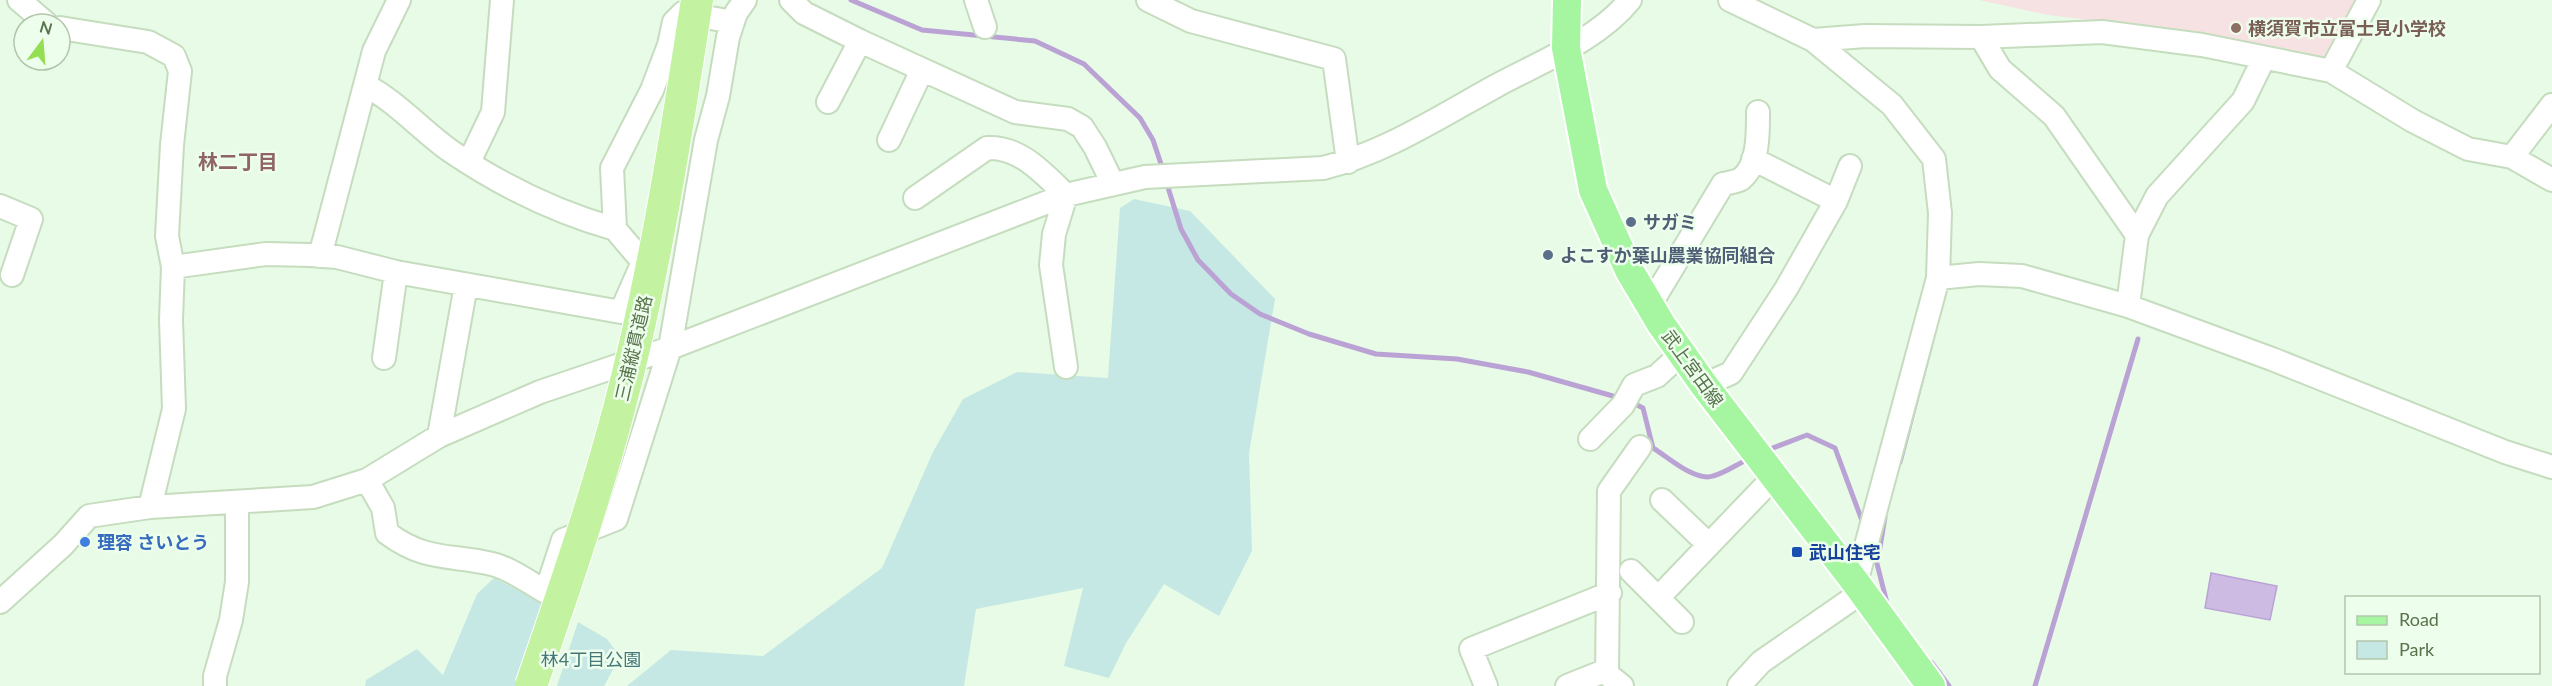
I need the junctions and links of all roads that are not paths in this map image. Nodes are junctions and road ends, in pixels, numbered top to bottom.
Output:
1 (19, 0) edge
2 (399, 0) edge
3 (502, 0) edge
4 (697, 0) edge
5 (707, 0) edge
6 (745, 0) edge
7 (791, 0) edge
8 (976, 0) edge
9 (1148, 0) edge
10 (1567, 0) edge
11 (1630, 0) edge
12 (1730, 0) edge
13 (2369, 0) edge
14 (33, 12) edge
15 (733, 22) junction
16 (985, 27) dead end
17 (72, 30) edge
18 (1981, 37) junction
19 (1813, 40) junction
20 (860, 41) junction
21 (1566, 48) junction
22 (2264, 58) junction
23 (922, 70) junction
24 (2331, 71) junction
25 (365, 85) junction
26 (828, 102) dead end
27 (2552, 105) edge
28 (1758, 112) dead end
29 (889, 140) dead end
30 (2512, 157) junction
31 (1753, 159) junction
32 (469, 162) junction
33 (1348, 162) junction
34 (1850, 166) dead end
35 (2552, 180) edge
36 (1113, 184) junction
37 (1066, 195) junction
38 (915, 198) dead end
39 (1836, 201) junction
40 (0, 206) edge
41 (615, 229) junction
42 (2137, 235) junction
43 (320, 256) junction
44 (643, 262) junction
45 (173, 267) junction
46 (396, 272) junction
47 (12, 274) dead end
48 (1938, 278) junction
49 (680, 279) junction
50 (466, 285) junction
51 (1650, 305) junction
52 (2128, 306) junction
53 (670, 348) junction
54 (1681, 354) junction
55 (384, 358) dead end
56 (1066, 367) dead end
57 (1704, 385) junction
58 (439, 436) junction
59 (1590, 439) dead end
60 (1640, 447) dead end
61 (1762, 462) junction
62 (2552, 467) edge
63 (366, 480) junction
64 (1662, 500) dead end
65 (237, 503) junction
66 (150, 507) junction
67 (1709, 544) junction
68 (1631, 571) dead end
69 (1859, 587) junction
70 (1610, 593) junction
71 (1658, 597) junction
72 (0, 602) edge
73 (1682, 622) dead end
74 (1614, 678) edge
75 (215, 686) edge
76 (531, 686) edge
77 (543, 686) edge
78 (1486, 686) edge
79 (1567, 686) edge
80 (1738, 686) edge
81 (1931, 686) edge

1 - 14 street
2 - 25 street
3 - 32 street
4 - 76 highway, 三浦縦貫道路, bridge
5 - 77 highway, 三浦縦貫道路
6 - 15 street
7 - 20 street
8 - 16 street
9 - 33 street
10 - 21 main road, 武上宮田線
11 - 21 street
12 - 19 street
13 - 24 street
15 - 41 street
15 - 49 street
17 - 45 street
18 - 19 street
18 - 22 street
18 - 42 street
19 - 48 street
20 - 23 street
20 - 26 street
21 - 33 street
21 - 51 main road, 武上宮田線
22 - 24 street
22 - 42 street
23 - 29 street
23 - 36 street
24 - 30 street
25 - 32 street
25 - 43 street
27 - 30 street
28 - 31 street
30 - 35 street
31 - 39 street
31 - 51 street
32 - 41 street
33 - 36 street
34 - 39 street
36 - 37 street
37 - 38 street
37 - 53 street
37 - 56 street
39 - 57 street
40 - 47 street
41 - 44 street
42 - 52 street
43 - 45 street
43 - 46 street
44 - 49 street
44 - 50 street
45 - 66 street
46 - 50 street
46 - 55 street
48 - 52 street
48 - 69 street
49 - 53 street
50 - 58 street
51 - 54 main road, 武上宮田線
52 - 62 street
53 - 58 street
53 - 63 street
54 - 57 main road, 武上宮田線
54 - 59 street
57 - 61 main road, 武上宮田線
58 - 63 street
60 - 70 street
61 - 67 street
61 - 69 main road, 武上宮田線
63 - 65 street
64 - 67 street
65 - 66 street
65 - 75 street
66 - 72 street
67 - 71 street
68 - 71 street
69 - 80 street
69 - 81 main road, 武上宮田線
70 - 74 street
70 - 78 street
71 - 73 street
74 - 79 street

